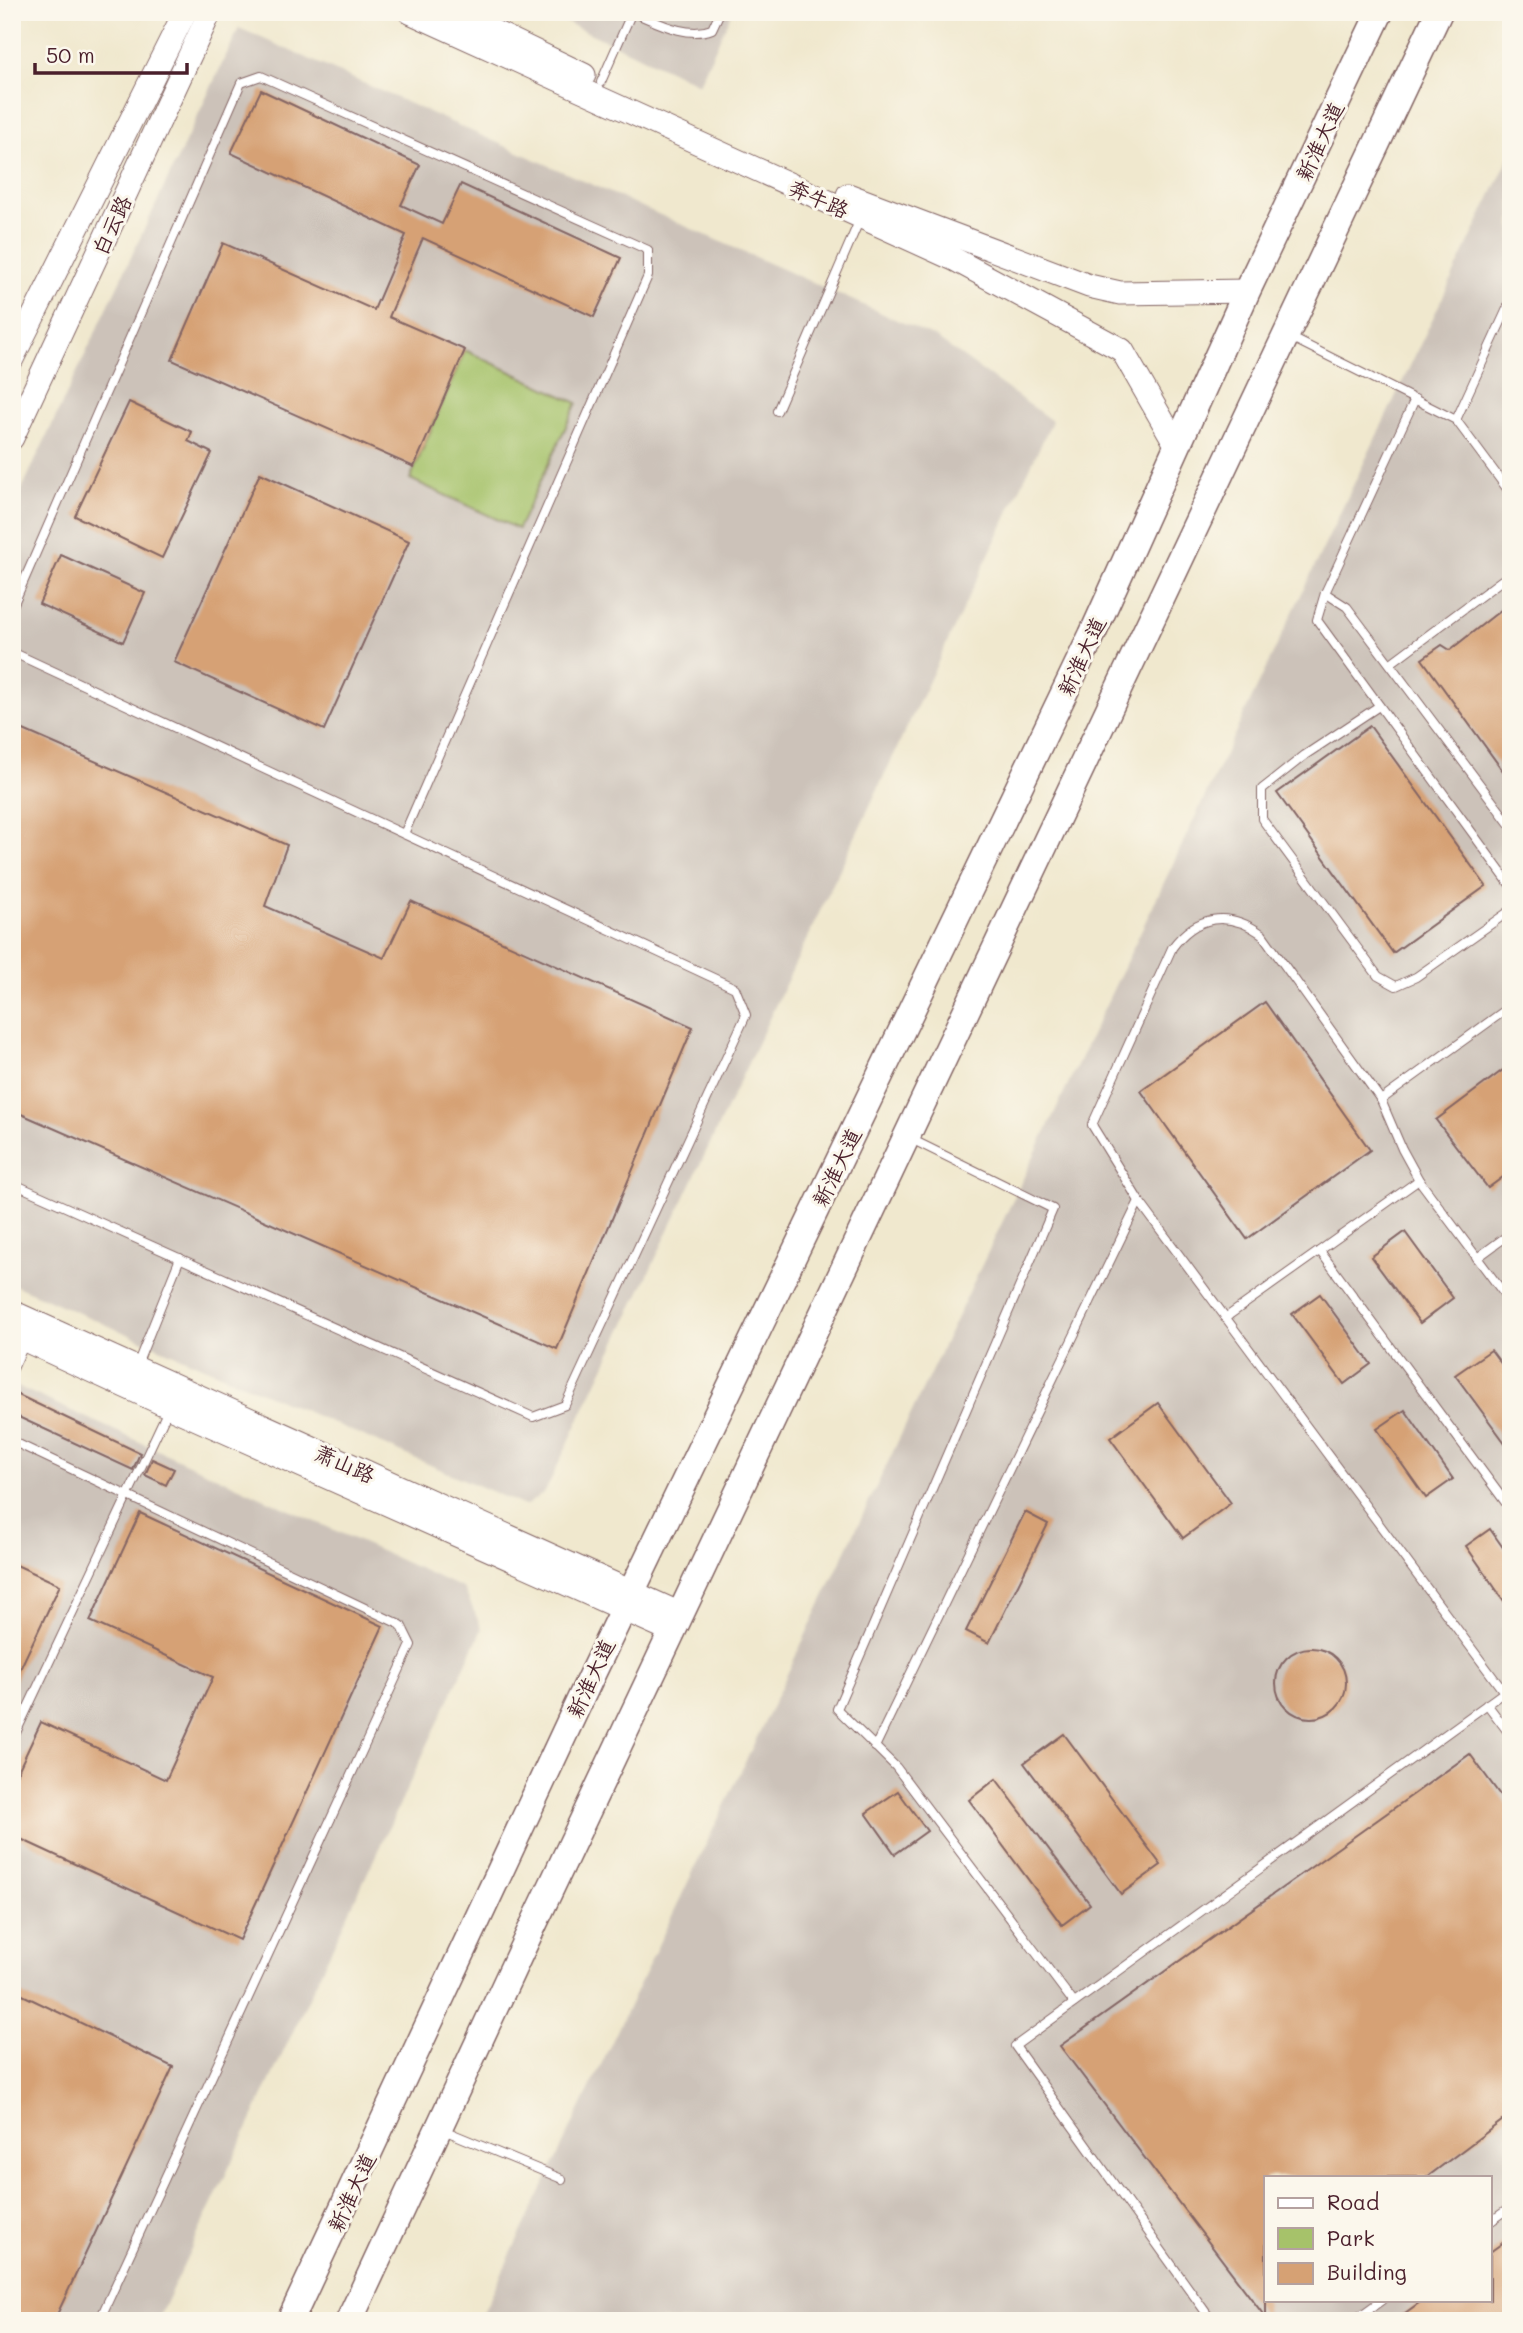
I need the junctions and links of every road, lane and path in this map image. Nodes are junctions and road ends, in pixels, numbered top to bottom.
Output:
1 (185, 12) edge
2 (210, 12) edge
3 (410, 12) edge
4 (453, 12) edge
5 (632, 12) edge
6 (720, 12) edge
7 (1380, 12) edge
8 (1439, 12) edge
9 (601, 82) junction
10 (864, 210) junction
11 (1247, 291) junction
12 (1511, 300) edge
13 (1284, 333) junction
14 (12, 359) edge
15 (1415, 399) junction
16 (777, 411) dead end
17 (1456, 420) junction
18 (12, 438) edge
19 (1177, 446) junction
20 (1511, 495) edge
21 (1511, 584) edge
22 (1325, 593) junction
23 (12, 608) edge
24 (12, 652) edge
25 (1391, 663) junction
26 (1379, 706) junction
27 (1511, 826) edge
28 (404, 834) junction
29 (1511, 886) edge
30 (1511, 910) edge
31 (1511, 1006) edge
32 (1381, 1100) junction
33 (904, 1135) junction
34 (1419, 1180) junction
35 (12, 1183) edge
36 (1139, 1201) junction
37 (1511, 1233) edge
38 (1320, 1251) junction
39 (180, 1258) junction
40 (1477, 1258) junction
41 (1511, 1303) edge
42 (12, 1312) edge
43 (1226, 1318) junction
44 (20, 1337) edge
45 (12, 1371) edge
46 (132, 1378) junction
47 (170, 1407) junction
48 (12, 1441) edge
49 (128, 1495) junction
50 (1511, 1510) edge
51 (628, 1600) junction
52 (674, 1622) junction
53 (1508, 1690) edge
54 (1488, 1704) junction
55 (1511, 1736) edge
56 (12, 1741) edge
57 (875, 1747) junction
58 (1074, 2003) junction
59 (438, 2128) junction
60 (562, 2179) dead end
61 (1511, 2207) edge
62 (1492, 2221) edge
63 (1379, 2302) edge
64 (99, 2321) edge
65 (290, 2321) edge
66 (349, 2321) edge
67 (1212, 2321) edge
68 (1353, 2321) edge

1 - 14 street, 白云路
2 - 18 street, 白云路
3 - 10 street, 奔牛路
4 - 9 street, 奔牛路
5 - 6 lane
5 - 9 lane
7 - 11 main road, 新淮大道
8 - 13 main road
9 - 10 street, 奔牛路
10 - 11 street, 奔牛路
10 - 16 lane
10 - 19 street, 奔牛路
11 - 19 main road, 新淮大道
12 - 17 lane
13 - 15 lane
13 - 33 main road
15 - 17 lane
15 - 22 lane
17 - 20 lane
19 - 51 main road, 新淮大道
21 - 25 lane
22 - 25 lane
22 - 26 lane
23 - 28 lane
24 - 28 lane
25 - 27 lane
26 - 29 lane
26 - 30 lane
28 - 39 lane
31 - 32 lane
32 - 34 lane
32 - 36 lane
33 - 52 main road
33 - 57 lane
34 - 38 lane
34 - 40 lane
35 - 39 lane
36 - 43 lane
36 - 57 lane
37 - 40 lane
38 - 43 lane
38 - 50 lane
39 - 46 lane
40 - 41 lane
42 - 46 street, 萧山路
43 - 53 lane
44 - 45 lane
44 - 46 street, 萧山路
46 - 47 street, 萧山路
46 - 51 street, 萧山路
47 - 49 lane
47 - 51 street, 萧山路
48 - 49 lane
49 - 56 lane
49 - 64 lane
51 - 52 street, 萧山路
51 - 65 main road, 新淮大道
52 - 59 main road
53 - 54 lane
54 - 55 lane
54 - 58 lane
57 - 58 lane
58 - 67 lane
59 - 60 lane
59 - 66 main road
61 - 62 lane
63 - 68 lane

